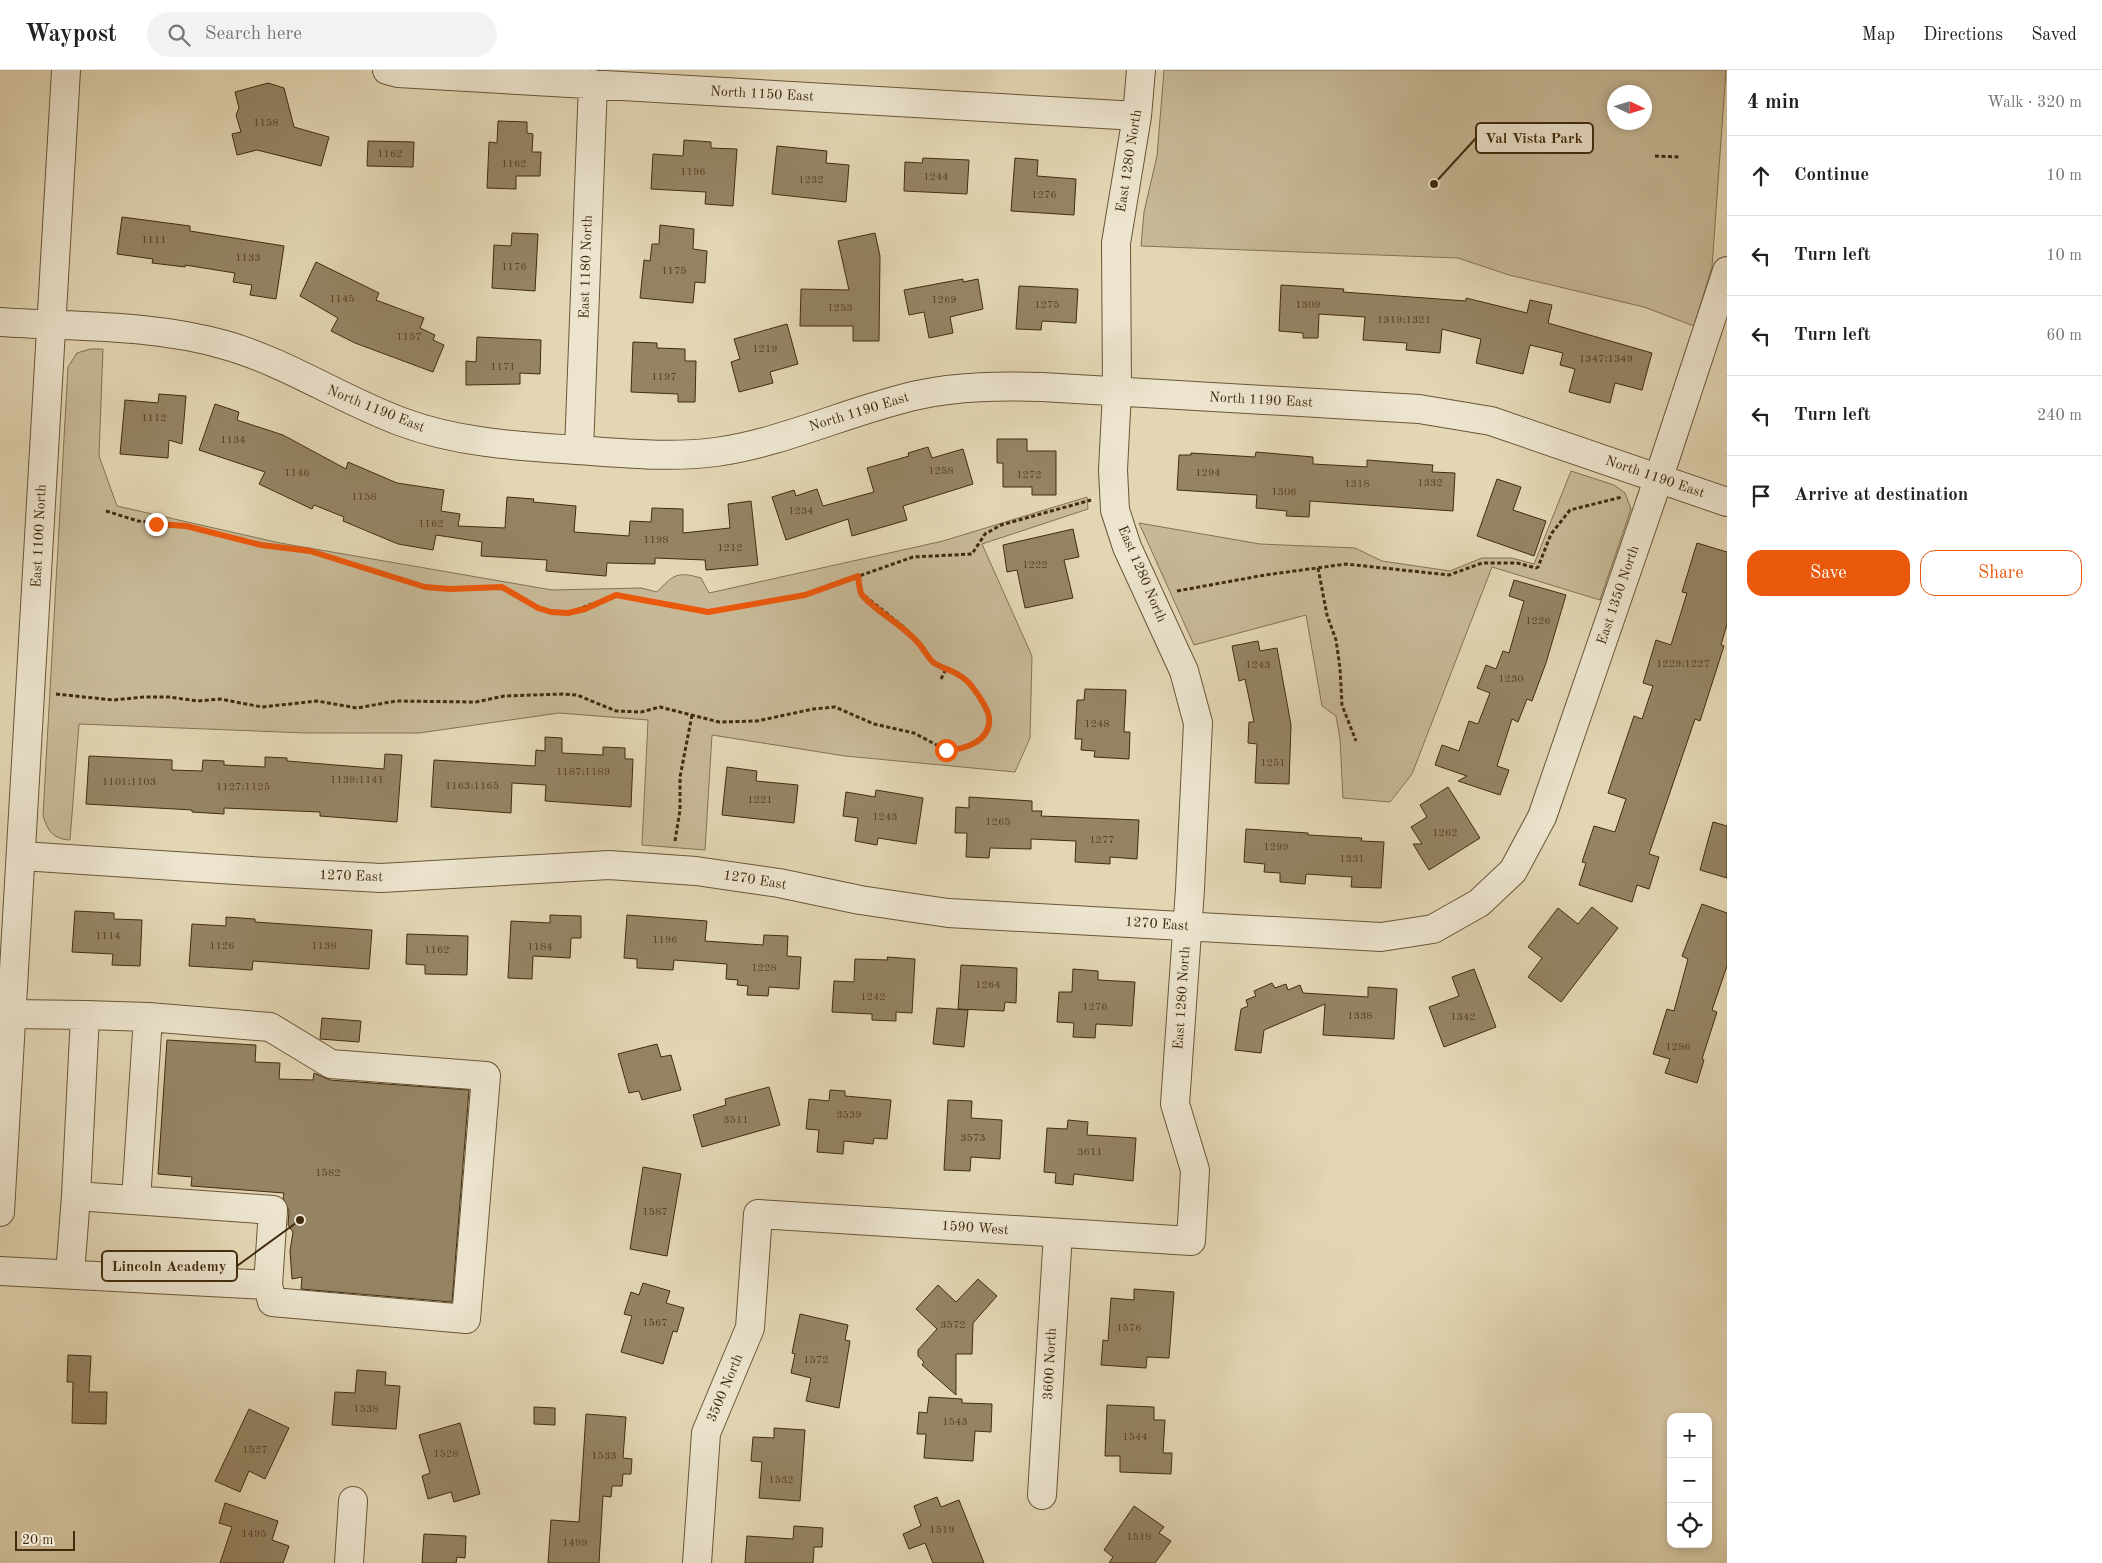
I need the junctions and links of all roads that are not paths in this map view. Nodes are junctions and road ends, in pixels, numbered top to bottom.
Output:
1 (66, 70) edge
2 (387, 70) edge
3 (1142, 70) edge
4 (593, 84) junction
5 (1137, 116) junction
6 (1727, 270) edge
7 (0, 322) edge
8 (51, 325) junction
9 (1117, 391) junction
10 (579, 450) junction
11 (1659, 477) junction
12 (1727, 502) edge
13 (22, 856) junction
14 (1479, 904) joint
15 (1188, 926) junction
16 (85, 1015) junction
17 (148, 1018) junction
18 (9, 1019) edge
19 (76, 1196) junction
20 (136, 1200) junction
21 (0, 1212) edge
22 (758, 1214) joint
23 (1058, 1234) junction
24 (1191, 1241) joint
25 (0, 1271) edge
26 (70, 1274) junction
27 (268, 1285) junction
28 (1042, 1495) dead end
29 (353, 1501) dead end
30 (349, 1563) edge
31 (697, 1563) edge

1 - 8 street, East 1100 North
2 - 4 street, North 1150 East
3 - 5 street, East 1280 North
4 - 5 street, North 1150 East
4 - 10 street, East 1180 North
5 - 9 street, East 1280 North
6 - 11 street, East 1350 North
7 - 8 street, North 1190 East
8 - 10 street, North 1190 East
8 - 13 street, East 1100 North
9 - 10 street, North 1190 East
9 - 11 street, North 1190 East
9 - 15 street, East 1280 North
11 - 12 street, North 1190 East
11 - 14 street, East 1350 North
13 - 15 street, 1270 East
13 - 18 street, East 1100 North
14 - 15 street, 1270 East
15 - 24 street, East 1280 North
16 - 17 street
16 - 18 street
16 - 19 street
17 - 20 street
17 - 27 street
18 - 21 street, East 1100 North
19 - 20 street
19 - 26 street
20 - 27 street
22 - 23 street, 1590 West
22 - 31 street, 3500 North
23 - 24 street, 1590 West
23 - 28 street, 3600 North
25 - 26 street
26 - 27 street
29 - 30 street

